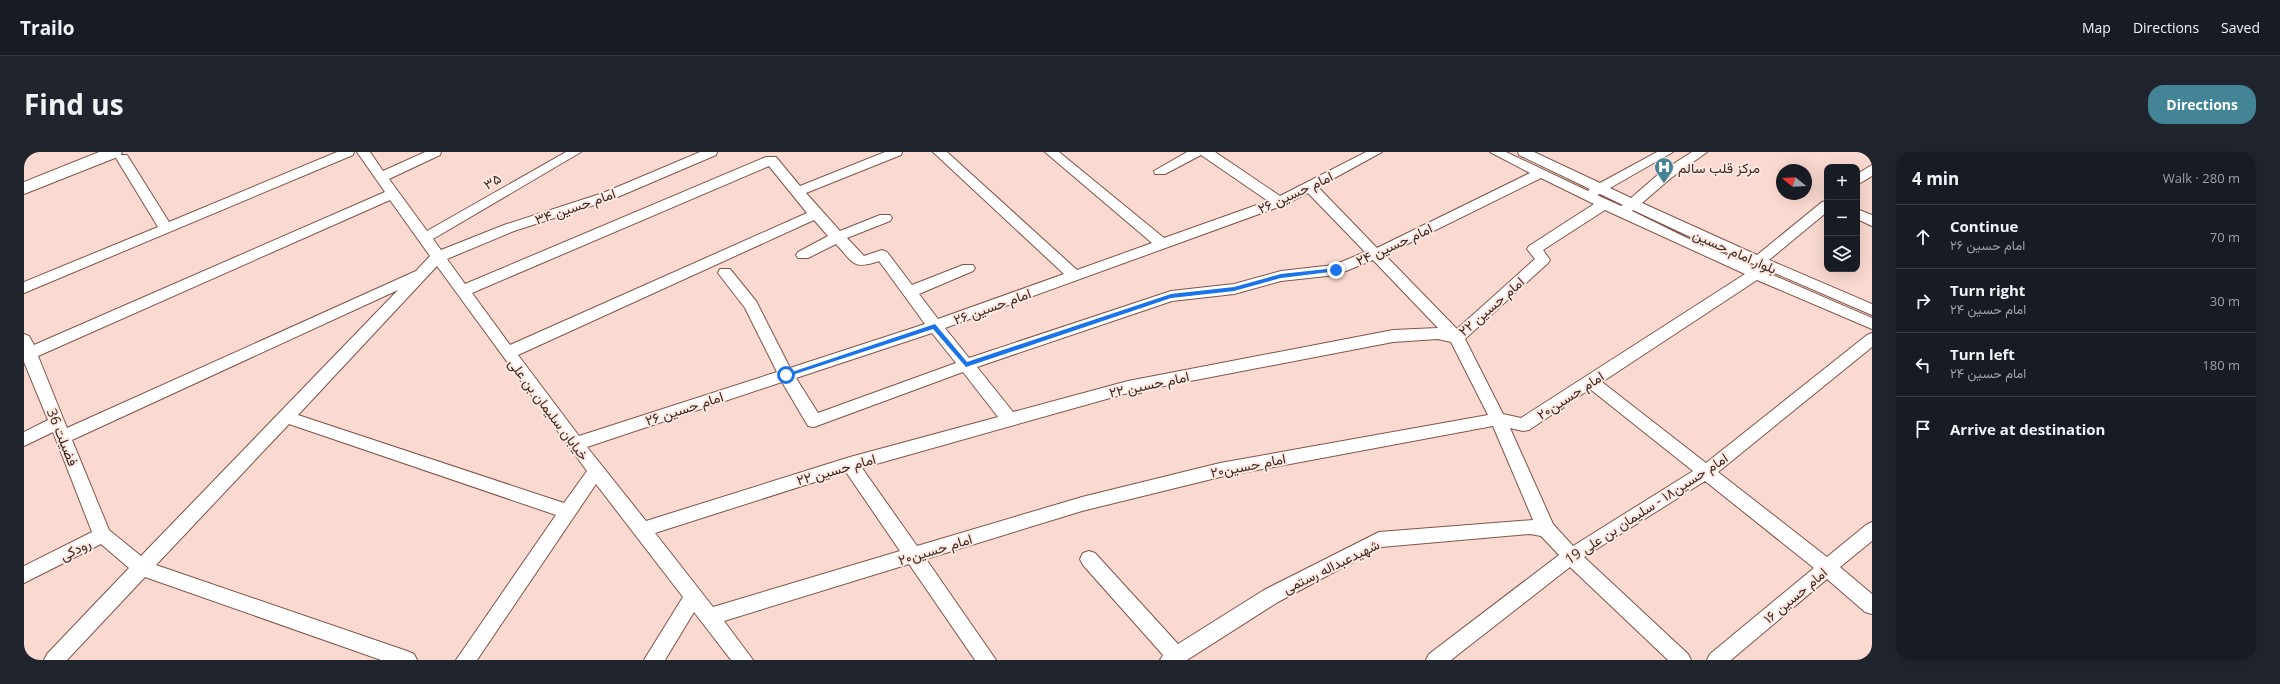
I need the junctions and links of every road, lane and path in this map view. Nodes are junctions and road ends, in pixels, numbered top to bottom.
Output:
1 (81, 152) edge
2 (348, 152) edge
3 (363, 152) edge
4 (435, 152) edge
5 (574, 152) edge
6 (711, 152) edge
7 (896, 152) edge
8 (940, 152) edge
9 (1051, 152) edge
10 (1197, 152) edge
11 (1206, 152) edge
12 (1376, 152) edge
13 (1496, 152) edge
14 (1524, 152) edge
15 (1667, 152) edge
16 (1701, 152) edge
17 (118, 155) edge
18 (767, 156) edge
19 (1872, 169) edge
20 (1160, 171) dead end
21 (24, 174) edge
22 (1539, 174) junction
23 (380, 178) junction
24 (1860, 179) edge
25 (1309, 186) junction
26 (24, 188) edge
27 (1600, 188) junction
28 (798, 192) junction
29 (392, 194) junction
30 (1588, 196) junction
31 (1279, 202) junction
32 (1633, 203) junction
33 (1604, 204) junction
34 (1824, 208) edge
35 (1622, 212) junction
36 (816, 214) junction
37 (1860, 215) edge
38 (886, 218) dead end
39 (1872, 221) edge
40 (166, 229) junction
41 (838, 237) junction
42 (425, 238) junction
43 (1162, 244) junction
44 (1376, 254) junction
45 (803, 255) dead end
46 (438, 257) junction
47 (1758, 267) junction
48 (968, 268) dead end
49 (425, 272) junction
50 (725, 273) dead end
51 (1075, 276) junction
52 (24, 288) edge
53 (463, 291) junction
54 (909, 292) junction
55 (1872, 310) edge
56 (1872, 324) edge
57 (935, 326) junction
58 (1457, 338) junction
59 (1872, 339) edge
60 (26, 350) edge
61 (508, 353) junction
62 (966, 365) junction
63 (786, 375) junction
64 (1590, 381) junction
65 (286, 417) junction
66 (1498, 419) junction
67 (1010, 420) junction
68 (60, 430) junction
69 (24, 439) edge
70 (575, 444) junction
71 (850, 464) junction
72 (596, 471) junction
73 (1706, 472) junction
74 (568, 512) junction
75 (1546, 529) junction
76 (642, 530) junction
77 (1872, 530) edge
78 (102, 535) junction
79 (914, 556) junction
80 (1571, 556) junction
81 (1090, 559) dead end
82 (142, 568) junction
83 (1828, 568) junction
84 (24, 575) edge
85 (694, 596) junction
86 (1872, 606) edge
87 (710, 617) junction
88 (1173, 658) edge
89 (54, 660) edge
90 (407, 660) edge
91 (466, 660) edge
92 (654, 660) edge
93 (743, 660) edge
94 (986, 660) edge
95 (1436, 660) edge
96 (1681, 660) edge
97 (1717, 660) edge

1 - 21 main road
2 - 40 street
3 - 23 street, خیابان سلیمان بن علی
4 - 23 street
5 - 42 street, ۳۵
6 - 46 street, امام حسین ۳۴
7 - 28 street
8 - 51 street
9 - 43 street
10 - 20 street
11 - 31 street
12 - 25 street, امام حسین ۲۶
13 - 22 street
14 - 27 street, بلوار امام حسین
15 - 27 street
16 - 32 street
17 - 26 main road
17 - 40 street
18 - 28 street
18 - 53 street
19 - 24 street
22 - 30 street
22 - 44 street, امام حسین ۲۴
23 - 29 street, خیابان سلیمان بن علی
25 - 31 street, امام حسین ۲۶
25 - 44 street
27 - 30 street
27 - 32 street, بلوار امام حسین
28 - 36 street
29 - 42 street, خیابان سلیمان بن علی
29 - 60 street
30 - 33 street
31 - 43 street, امام حسین ۲۶
32 - 35 street
32 - 47 street, بلوار امام حسین
33 - 35 street
33 - 58 street, امام حسین ۲۲
34 - 47 street, امام حسین۲۰
35 - 47 street
36 - 41 street
36 - 61 street
37 - 39 street
38 - 41 street
40 - 52 street
41 - 45 street
41 - 54 street
42 - 46 street, خیابان سلیمان بن علی
43 - 51 street, امام حسین ۲۶
44 - 58 street
44 - 62 street, امام حسین ۲۴
46 - 49 street
46 - 53 street, خیابان سلیمان بن علی
47 - 55 street, بلوار امام حسین
47 - 56 street
47 - 64 street, امام حسین۲۰
48 - 54 street
49 - 65 street
49 - 68 street
50 - 63 street
51 - 57 street, امام حسین ۲۶
53 - 61 street, خیابان سلیمان بن علی
54 - 57 street
57 - 62 street
57 - 63 street, امام حسین ۲۶
58 - 66 street
58 - 67 street, امام حسین ۲۲
59 - 73 street, امام حسین۱۸ - سلیمان بن علی 19
60 - 68 street, فضیلت 36
61 - 70 street, خیابان سلیمان بن علی
62 - 63 street, امام حسین ۲۴
62 - 67 street
63 - 70 street, امام حسین ۲۶
64 - 66 street, امام حسین۲۰
64 - 73 street
65 - 74 street
65 - 82 street
66 - 75 street
66 - 79 street, امام حسین۲۰
67 - 71 street, امام حسین ۲۲
68 - 69 street
68 - 78 street, فضیلت 36
70 - 72 street, خیابان سلیمان بن علی
71 - 76 street, امام حسین ۲۲
71 - 79 street
72 - 74 street
72 - 76 street, خیابان سلیمان بن علی
73 - 80 street, امام حسین۱۸ - سلیمان بن علی 19
73 - 83 street
74 - 91 street
75 - 80 street
75 - 88 street, شهیدعبداله رستمی
76 - 85 street, خیابان سلیمان بن علی
77 - 83 street, امام حسین ۱۶
78 - 82 street, رودکی
78 - 84 street, رودکی
79 - 87 street, امام حسین۲۰
79 - 94 street
80 - 95 street, امام حسین۱۸ - سلیمان بن علی 19
80 - 96 street
81 - 88 street
82 - 89 street
82 - 90 street
83 - 86 street
83 - 97 street, امام حسین ۱۶
85 - 87 street, خیابان سلیمان بن علی
85 - 92 street
87 - 93 street, خیابان سلیمان بن علی

